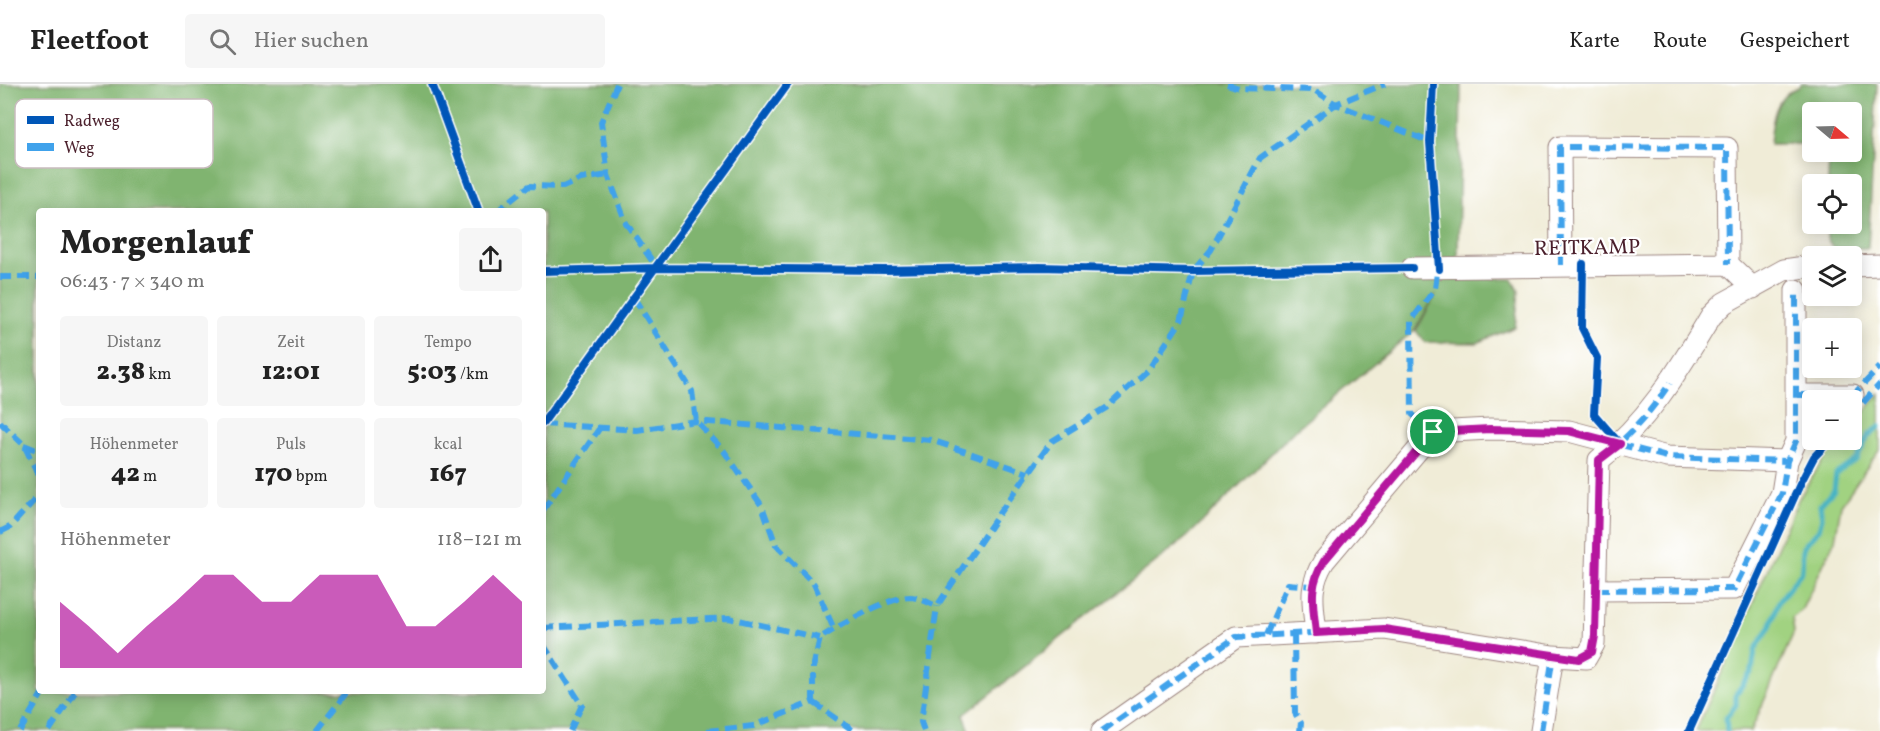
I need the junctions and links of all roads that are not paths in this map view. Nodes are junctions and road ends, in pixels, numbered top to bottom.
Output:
1 (1728, 264) junction
2 (1561, 265) junction
3 (1862, 266) edge
4 (1880, 266) edge
5 (1802, 267) edge
6 (1412, 268) dead end
7 (1753, 288) junction
8 (1796, 290) dead end
9 (1797, 395) junction
10 (1802, 395) edge
11 (1620, 444) junction
12 (1787, 461) junction
13 (1597, 590) junction
14 (1316, 633) junction
15 (1553, 656) junction
16 (1102, 731) edge
17 (1541, 731) edge

1 - 2 street, REITKAMP
1 - 2 street
1 - 7 street
2 - 6 street, REITKAMP
3 - 4 street
5 - 7 street
7 - 11 street
8 - 9 street
9 - 10 street
9 - 12 street
11 - 12 street
11 - 13 street
11 - 14 street
12 - 13 street
13 - 15 street
14 - 15 street
14 - 16 street
15 - 17 street

